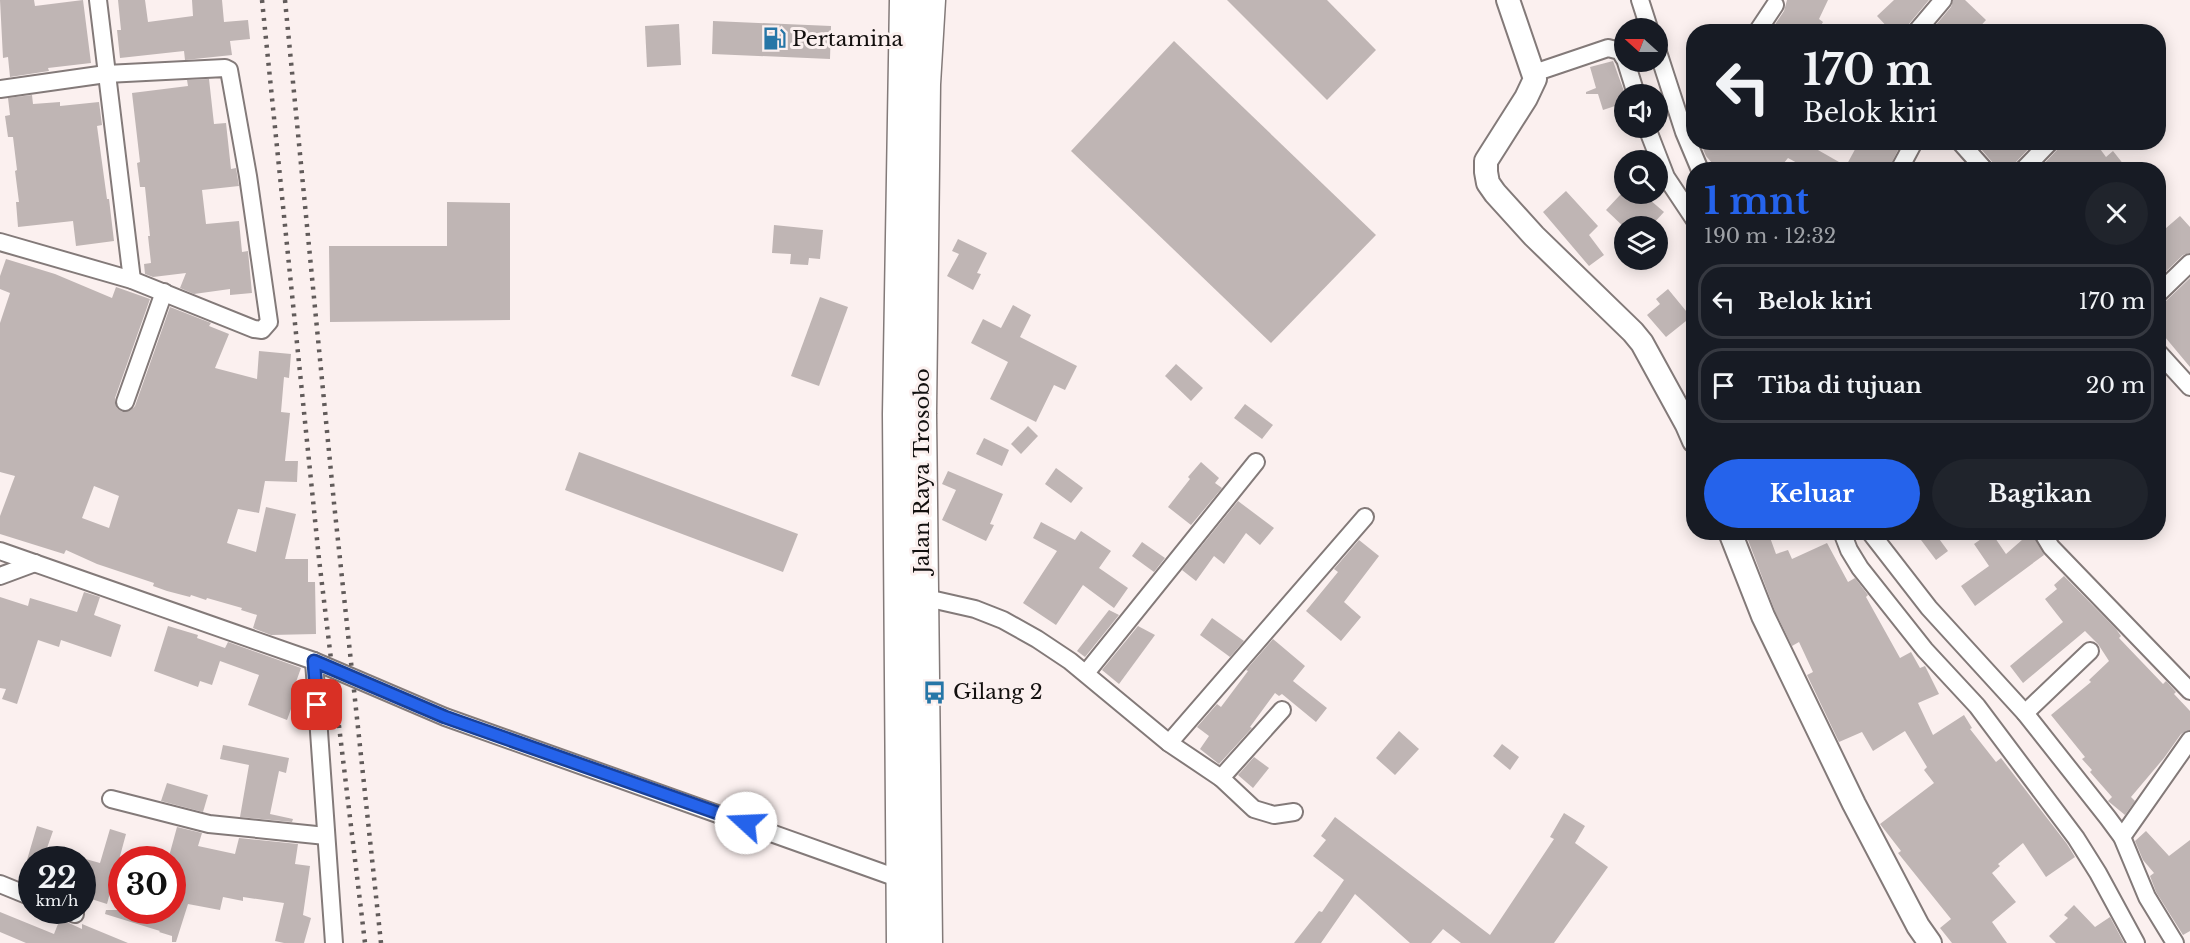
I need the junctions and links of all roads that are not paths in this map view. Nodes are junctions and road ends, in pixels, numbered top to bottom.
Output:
1 (98, 0) edge
2 (905, 0) edge
3 (930, 0) edge
4 (1508, 0) edge
5 (1640, 0) edge
6 (1943, 0) edge
7 (1775, 5) dead end
8 (1646, 18) edge
9 (1762, 24) edge
10 (1923, 24) edge
11 (1614, 48) edge
12 (1666, 72) edge
13 (1534, 73) junction
14 (105, 74) junction
15 (0, 89) edge
16 (1686, 119) edge
17 (1651, 138) edge
18 (1967, 150) edge
19 (2042, 150) edge
20 (1978, 162) edge
21 (2031, 162) edge
22 (1686, 207) edge
23 (0, 242) edge
24 (2190, 262) edge
25 (132, 280) junction
26 (2166, 286) edge
27 (164, 291) junction
28 (2166, 360) edge
29 (2189, 384) edge
30 (125, 402) dead end
31 (1686, 421) edge
32 (1256, 462) dead end
33 (1365, 517) dead end
34 (1733, 540) edge
35 (1845, 540) edge
36 (1876, 540) edge
37 (2047, 540) edge
38 (0, 551) edge
39 (35, 563) junction
40 (0, 576) edge
41 (922, 597) junction
42 (2090, 651) dead end
43 (314, 661) junction
44 (1086, 674) junction
45 (2190, 691) edge
46 (1282, 710) dead end
47 (2025, 713) junction
48 (2190, 740) edge
49 (1169, 743) junction
50 (1221, 778) junction
51 (111, 799) dead end
52 (1294, 812) dead end
53 (326, 836) junction
54 (2121, 837) junction
55 (900, 879) junction
56 (0, 884) edge
57 (18, 891) edge
58 (334, 943) edge
59 (902, 943) edge
60 (927, 943) edge
61 (1930, 943) edge
62 (2136, 943) edge
63 (2175, 943) edge

1 - 14 street
2 - 55 highway, Jalan Raya Trosobo
3 - 41 highway, Jalan Raya Trosobo
4 - 13 street
5 - 8 street
6 - 10 street
7 - 9 street
11 - 13 street
12 - 16 street
13 - 31 street
14 - 15 street
14 - 25 street
14 - 27 street
17 - 22 street
18 - 20 street
19 - 21 street
23 - 25 street
24 - 26 street
25 - 27 street
27 - 30 street
28 - 29 street
32 - 44 street
33 - 49 street
34 - 61 street
35 - 62 street
36 - 47 street
37 - 45 street
38 - 39 street
39 - 40 street
39 - 43 street
41 - 44 street
41 - 60 highway, Jalan Raya Trosobo
42 - 47 street
43 - 53 street
43 - 55 street
44 - 49 street
46 - 50 street
47 - 54 street
48 - 54 street
49 - 50 street
50 - 52 street
51 - 53 street
53 - 58 street
54 - 63 street
55 - 59 highway, Jalan Raya Trosobo
56 - 57 street

